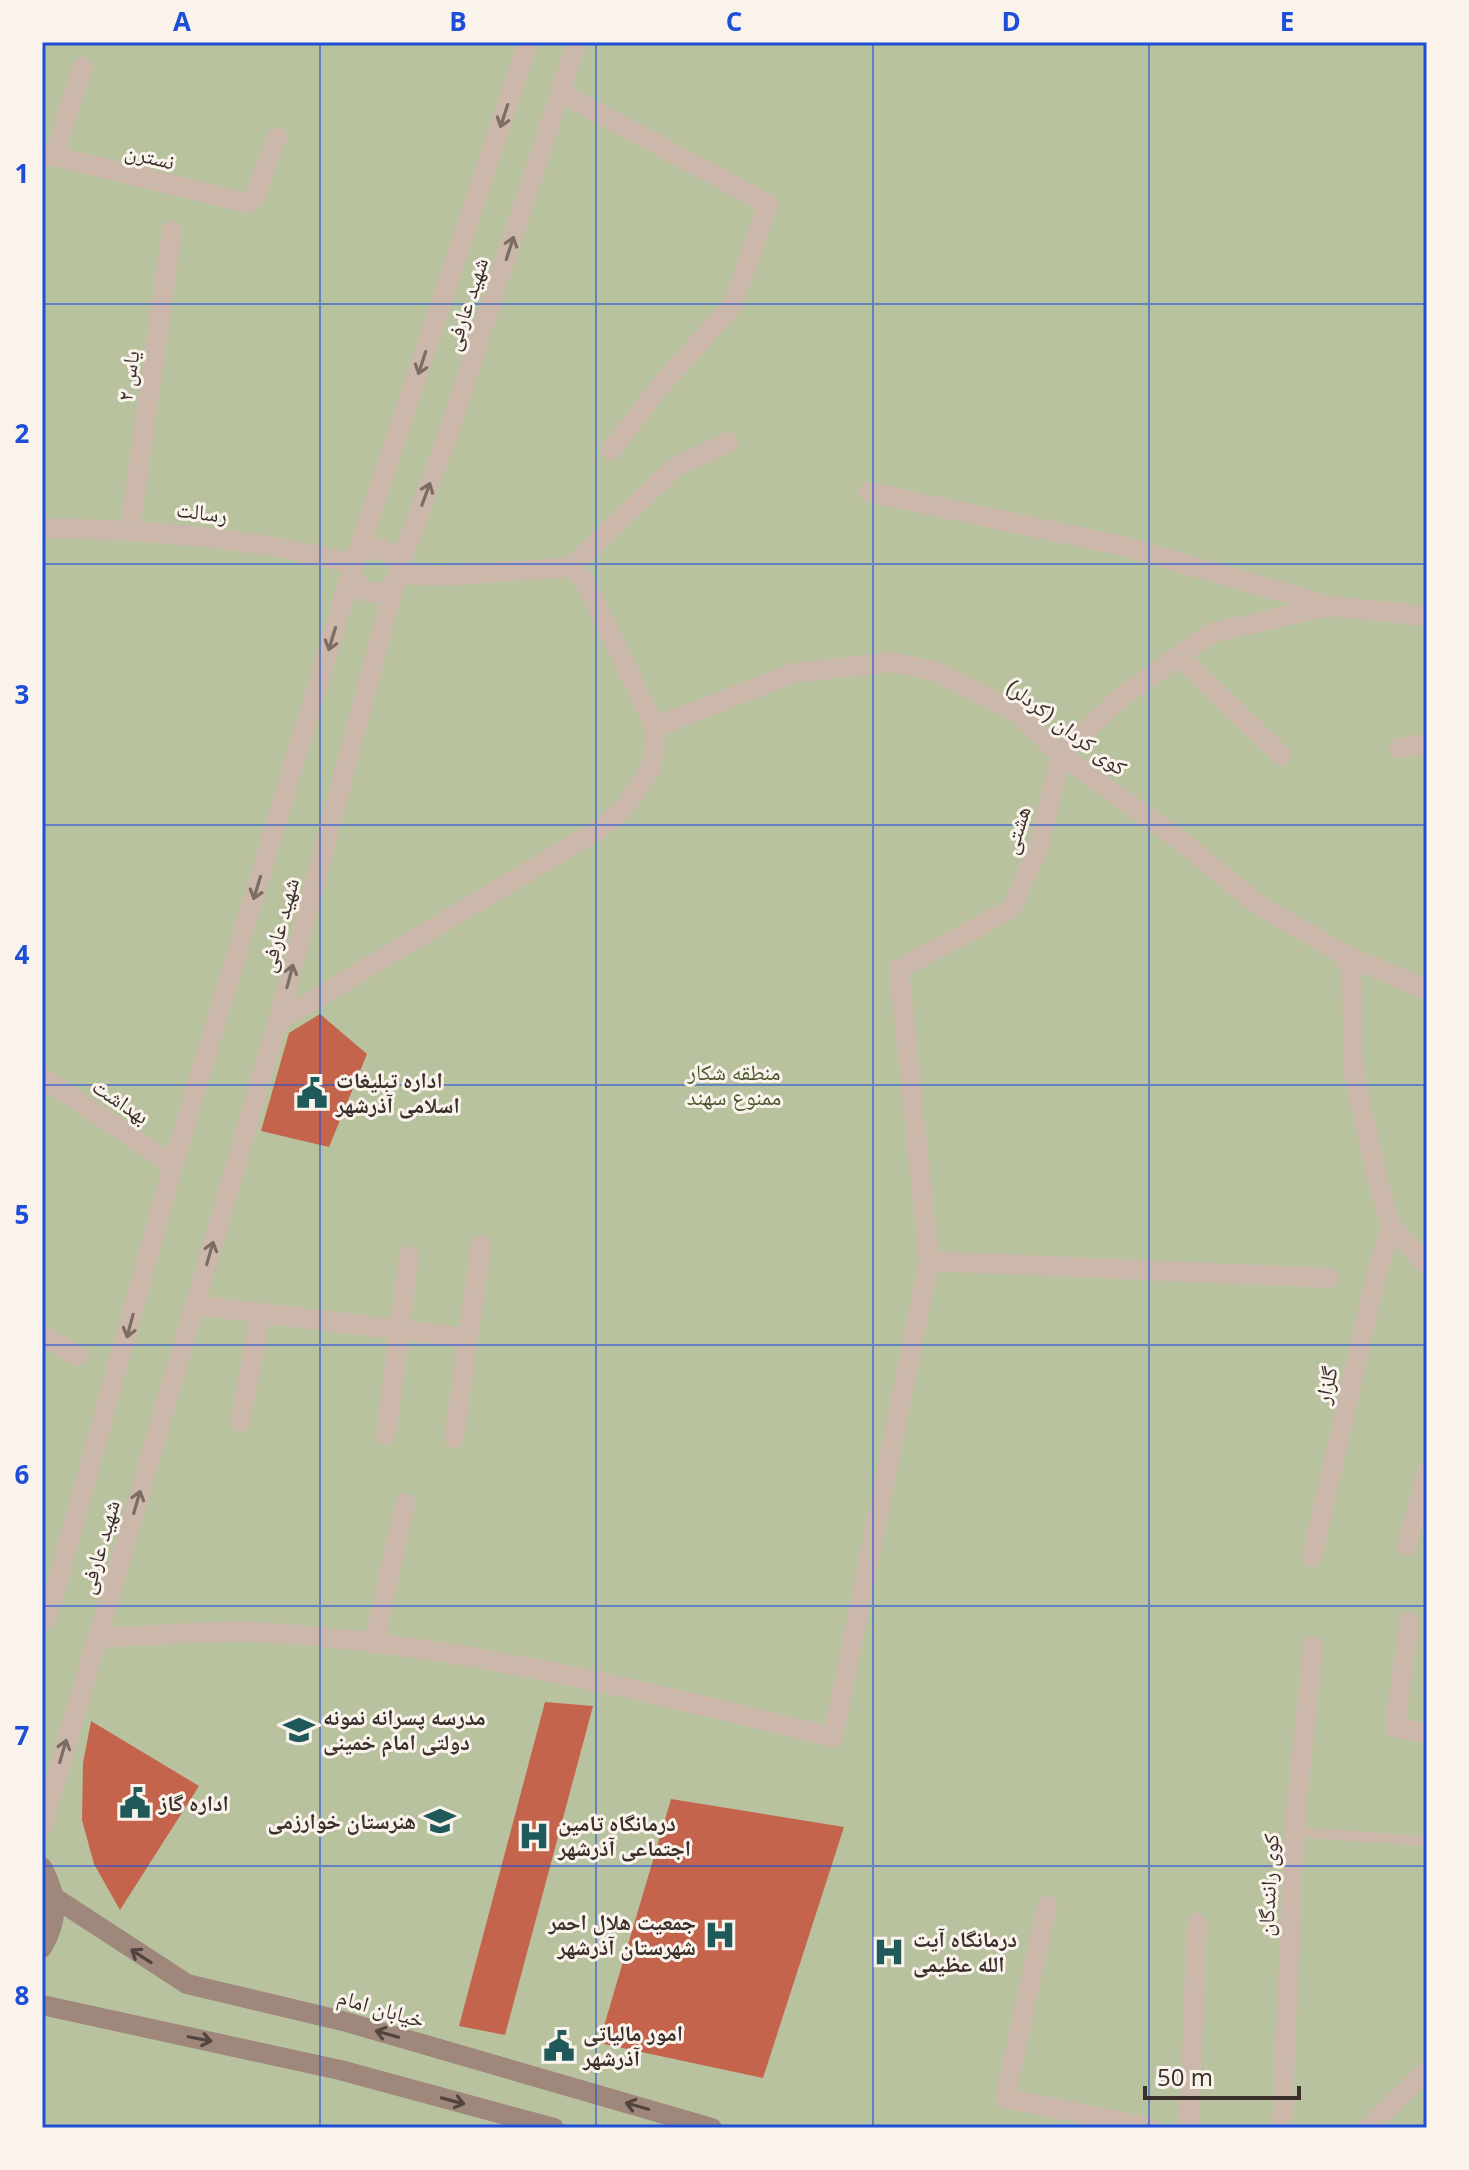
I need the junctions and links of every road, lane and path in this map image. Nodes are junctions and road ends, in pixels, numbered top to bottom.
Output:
1 (528, 42) edge
2 (577, 42) edge
3 (83, 67) dead end
4 (561, 93) junction
5 (277, 137) dead end
6 (48, 156) edge
7 (172, 231) dead end
8 (728, 442) dead end
9 (611, 450) dead end
10 (869, 492) dead end
11 (42, 528) edge
12 (130, 528) junction
13 (355, 563) junction
14 (571, 567) junction
15 (398, 575) junction
16 (1330, 606) junction
17 (1427, 616) edge
18 (1179, 656) junction
19 (655, 727) junction
20 (1427, 744) edge
21 (1399, 748) dead end
22 (1061, 755) junction
23 (1282, 756) dead end
24 (1343, 954) junction
25 (1427, 990) edge
26 (278, 1021) junction
27 (42, 1077) edge
28 (173, 1165) junction
29 (1391, 1225) junction
30 (481, 1245) dead end
31 (409, 1256) dead end
32 (929, 1261) junction
33 (1427, 1266) edge
34 (1330, 1278) dead end
35 (195, 1305) junction
36 (261, 1313) junction
37 (401, 1329) junction
38 (42, 1335) edge
39 (468, 1338) junction
40 (78, 1356) dead end
41 (240, 1422) dead end
42 (386, 1435) dead end
43 (454, 1438) dead end
44 (1427, 1471) edge
45 (405, 1503) dead end
46 (1407, 1546) dead end
47 (1312, 1557) dead end
48 (42, 1622) edge
49 (1409, 1622) dead end
50 (98, 1638) junction
51 (374, 1643) junction
52 (1313, 1646) dead end
53 (1427, 1734) edge
54 (42, 1827) edge
55 (1294, 1832) junction
56 (1427, 1841) edge
57 (42, 1867) edge
58 (55, 1898) junction
59 (1047, 1905) dead end
60 (1197, 1923) dead end
61 (42, 1948) edge
62 (42, 2005) edge
63 (1427, 2070) edge
64 (554, 2128) edge
65 (712, 2128) edge
66 (1151, 2128) edge
67 (1189, 2128) edge
68 (1282, 2128) edge
69 (1368, 2128) edge

1 -> 13 street, شهید عارفی
2 - 4 street, شهید عارفی
3 - 6 street
4 - 9 street
15 -> 4 street, شهید عارفی
5 - 6 street, نسترن
7 - 12 street, یاس ۲
8 - 14 street
10 - 16 street
11 - 12 street, رسالت
12 - 13 street, رسالت
13 - 15 street
13 - 15 street
13 -> 28 street, شهید عارفی
14 - 15 street
14 - 19 street
26 -> 15 street, شهید عارفی
16 - 17 street
16 - 18 street
18 - 22 street
18 - 23 street
19 - 22 street, کوی کردان (کردلر)
19 - 26 street
20 - 21 street
22 - 24 street, کوی کردان (کردلر)
22 - 32 street, هشتی
24 - 25 street, کوی کردان (کردلر)
24 - 29 street
35 -> 26 street, شهید عارفی
27 - 28 street, بهداشت
28 -> 48 street, شهید عارفی
29 - 33 street
29 - 47 street, گلزار
30 - 39 street
31 - 37 street
32 - 34 street
32 - 51 street
35 - 36 street
50 -> 35 street, شهید عارفی
36 - 37 street
36 - 41 street
37 - 39 street
37 - 42 street
38 - 40 street
39 - 43 street
44 - 46 street
45 - 51 street
49 - 53 street
50 - 51 street
54 -> 50 street, شهید عارفی
52 - 55 street, کوی رانندگان
55 - 56 lane
55 - 68 street, کوی رانندگان
57 - 58 main road
58 - 61 main road
65 -> 58 main road, خیابان امام
59 - 66 street
60 - 67 street
62 -> 64 main road
63 - 69 street

